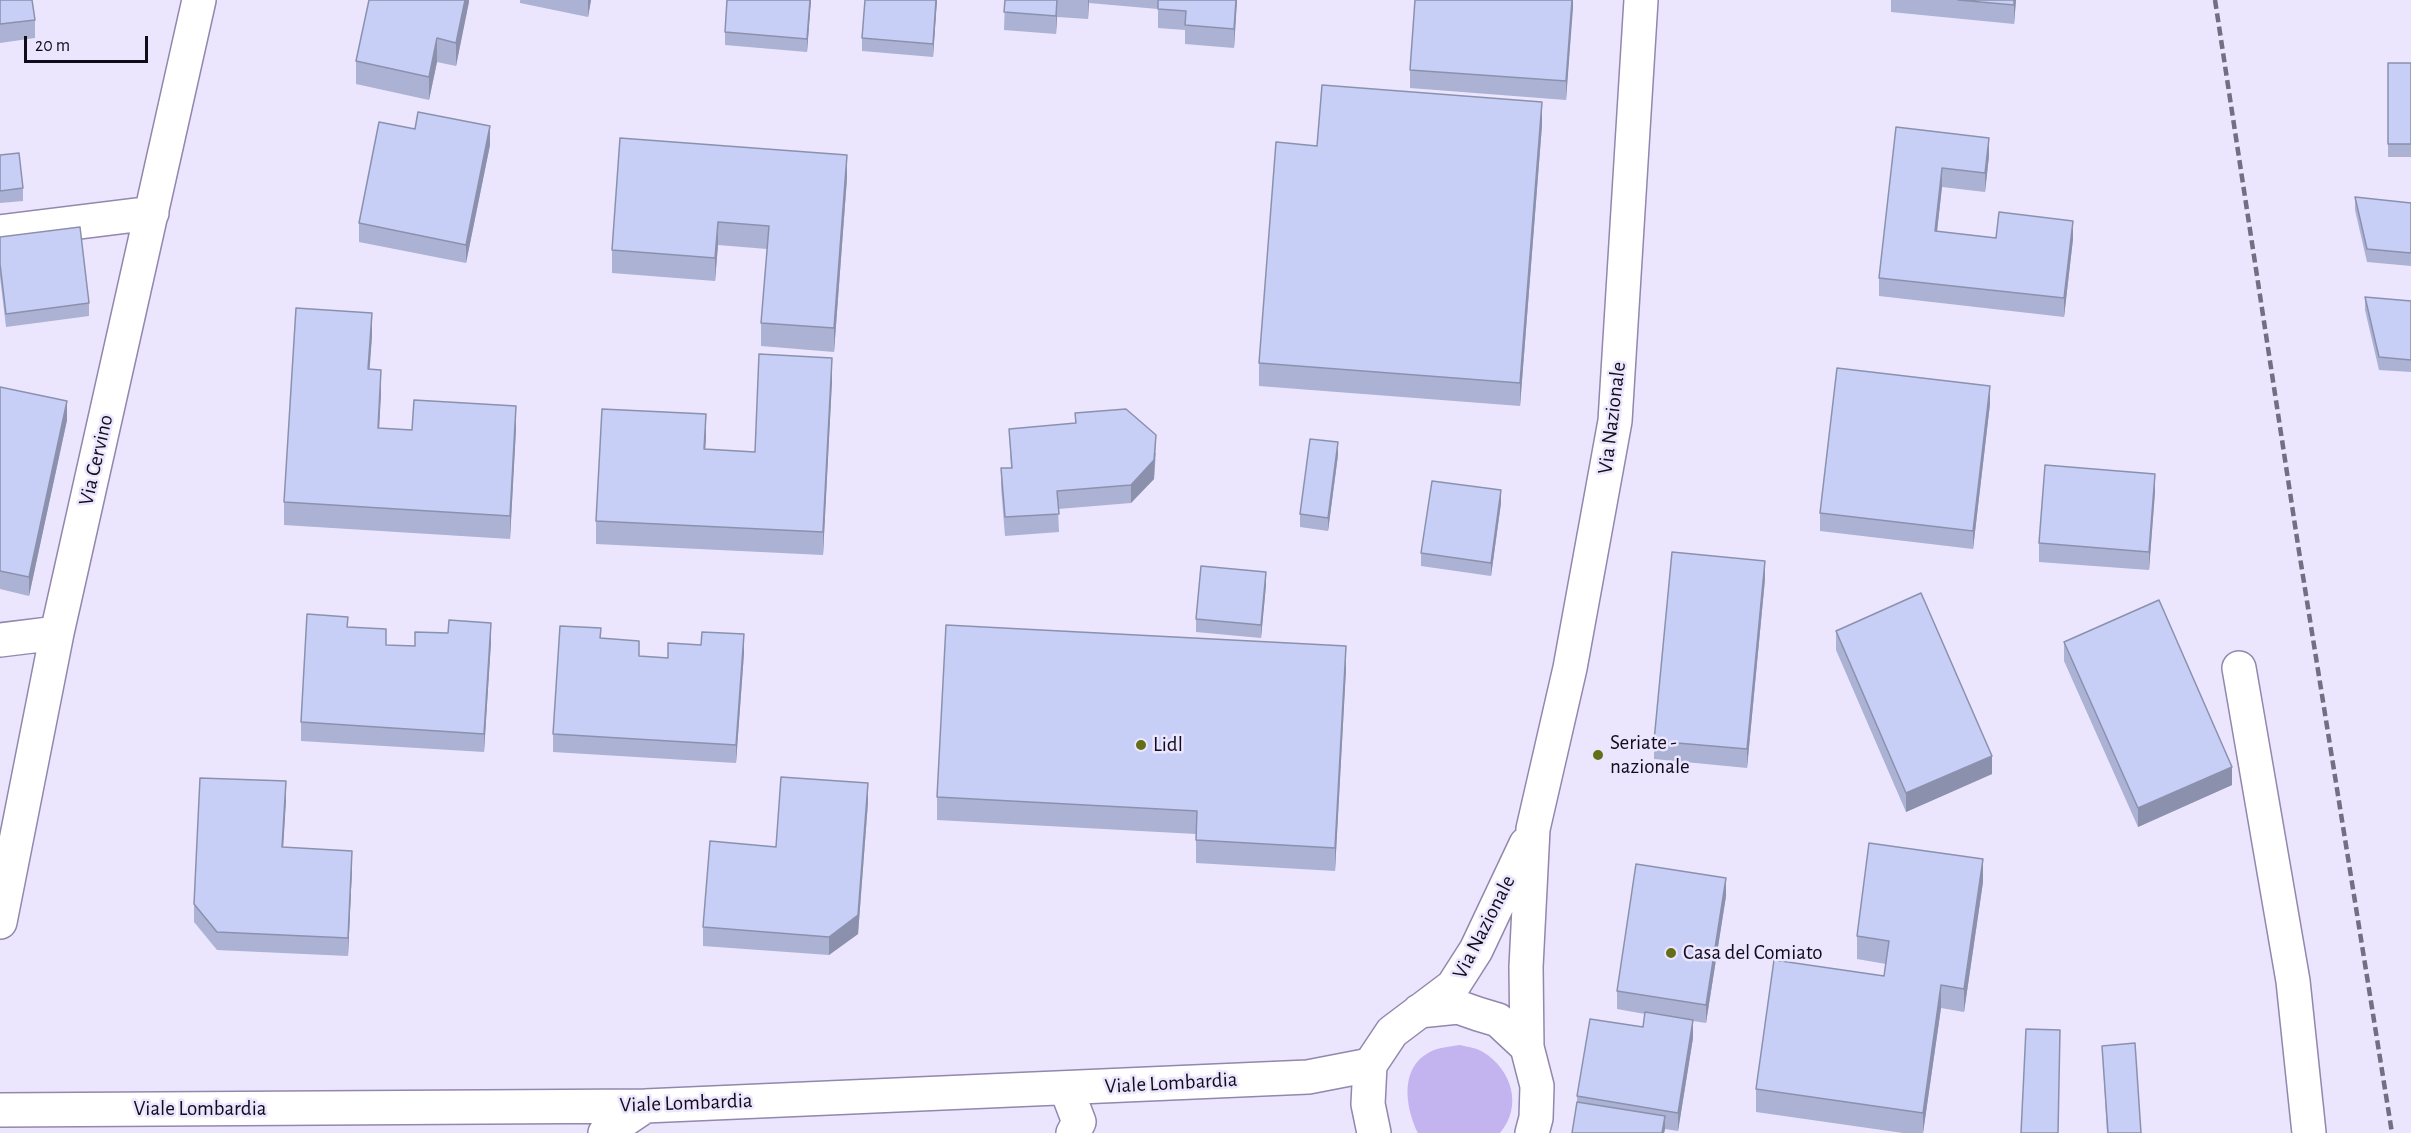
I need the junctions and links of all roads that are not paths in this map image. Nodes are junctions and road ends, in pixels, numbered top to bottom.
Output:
1 (199, 0) edge
2 (1641, 0) edge
3 (153, 213) junction
4 (0, 232) edge
5 (57, 633) junction
6 (0, 640) edge
7 (2239, 668) dead end
8 (1533, 829) junction
9 (0, 922) edge
10 (1419, 1011) junction
11 (1527, 1047) junction
12 (1370, 1065) junction
13 (1066, 1088) junction
14 (645, 1106) junction
15 (0, 1110) edge
16 (605, 1133) edge
17 (1073, 1133) edge
18 (1374, 1133) edge
19 (1532, 1133) edge
20 (2310, 1133) edge

1 - 3 street, Via Cervino
2 - 8 street, Via Nazionale
3 - 4 street
3 - 5 street, Via Cervino
5 - 6 street
5 - 9 street, Via Cervino
7 - 20 street
8 - 10 street, Via Nazionale
8 - 11 street, Via Nazionale
10 - 11 street
10 - 12 street, Via Nazionale
11 - 19 street, Via Nazionale
12 - 13 street, Viale Lombardia
12 - 18 street
13 - 14 street, Viale Lombardia
13 - 17 street
14 - 15 street, Viale Lombardia
14 - 16 street

